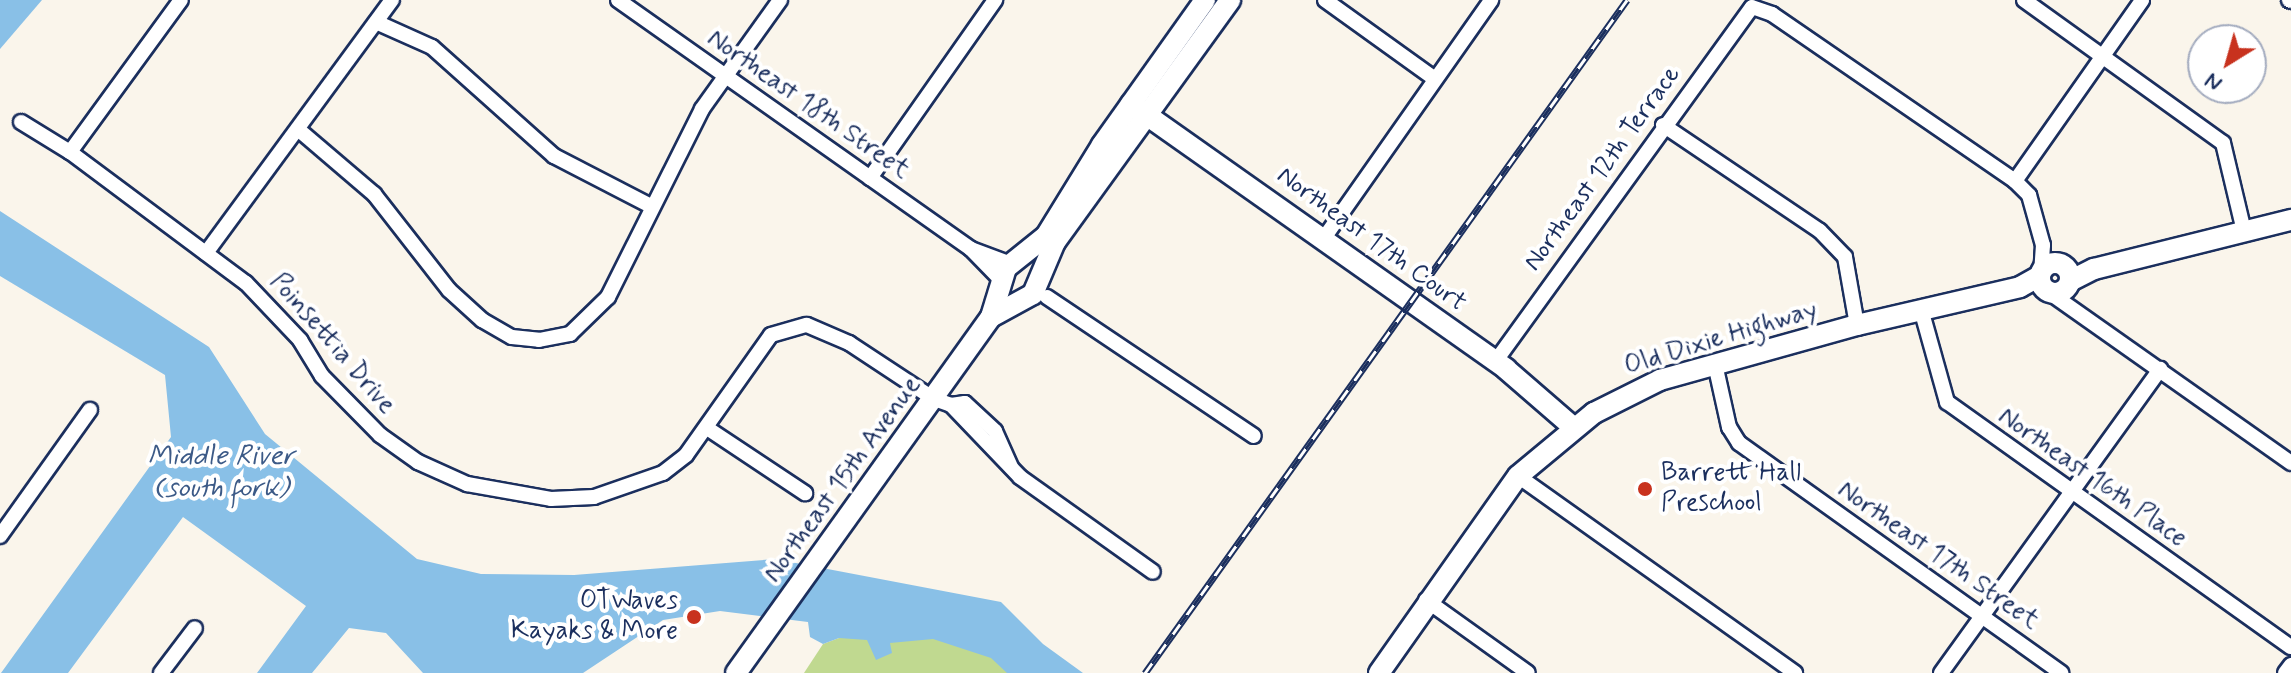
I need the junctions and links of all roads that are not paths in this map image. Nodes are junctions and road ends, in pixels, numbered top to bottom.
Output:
1 (181, 0) edge
2 (392, 0) edge
3 (618, 0) edge
4 (780, 0) edge
5 (995, 0) edge
6 (1205, 0) edge
7 (1230, 0) edge
8 (1325, 0) edge
9 (1491, 0) edge
10 (2024, 0) edge
11 (2142, 0) edge
12 (376, 22) junction
13 (2102, 55) junction
14 (726, 76) junction
15 (1435, 79) junction
16 (1139, 110) junction
17 (21, 122) dead end
18 (1663, 125) junction
19 (299, 130) junction
20 (70, 152) junction
21 (870, 178) junction
22 (2015, 181) junction
23 (651, 206) junction
24 (2291, 220) edge
25 (2244, 231) junction
26 (1324, 238) junction
27 (206, 253) junction
28 (1008, 272) junction
29 (2054, 279) junction
30 (1034, 291) junction
31 (1921, 309) junction
32 (991, 317) junction
33 (1857, 325) junction
34 (1495, 362) junction
35 (1715, 364) junction
36 (2160, 369) junction
37 (942, 402) junction
38 (90, 410) dead end
39 (1573, 427) junction
40 (707, 428) junction
41 (1254, 436) dead end
42 (2291, 463) edge
43 (1518, 476) junction
44 (2071, 492) junction
45 (805, 493) dead end
46 (0, 536) edge
47 (1153, 572) dead end
48 (1426, 600) junction
49 (1982, 616) junction
50 (195, 628) dead end
51 (2291, 647) edge
52 (2291, 665) edge
53 (161, 673) edge
54 (736, 673) edge
55 (1379, 673) edge
56 (1528, 673) edge
57 (1795, 673) edge
58 (1941, 673) edge
59 (2061, 673) edge
60 (2285, 673) edge

1 - 20 street
2 - 12 street
3 - 14 street, Northeast 18th Street
4 - 14 street
5 - 21 street
6 - 16 street
7 - 16 street
8 - 15 street
9 - 15 street
10 - 13 street
11 - 13 street
12 - 19 street
12 - 23 street
13 - 22 street
13 - 25 street
14 - 21 street, Northeast 18th Street
14 - 23 street
15 - 26 street
16 - 26 street, Northeast 17th Court
16 - 28 street
16 - 30 street
17 - 20 street, Poinsettia Drive
18 - 22 street, Northeast 12th Terrace
18 - 33 street
18 - 34 street, Northeast 12th Terrace
19 - 23 street
19 - 27 street
20 - 27 street, Poinsettia Drive
21 - 28 street, Northeast 18th Street
22 - 29 street
24 - 25 street, Old Dixie Highway
25 - 29 street, Old Dixie Highway
26 - 34 street, Northeast 17th Court
27 - 40 street, Poinsettia Drive
28 - 30 street
28 - 30 street
28 - 32 street, Northeast 15th Avenue
29 - 31 street, Old Dixie Highway
29 - 36 street
30 - 32 street, Northeast 15th Avenue
30 - 41 street
31 - 33 street, Old Dixie Highway
31 - 44 street, Northeast 16th Place
32 - 37 street, Northeast 15th Avenue
33 - 35 street, Old Dixie Highway
34 - 39 street, Northeast 17th Court
35 - 39 street, Old Dixie Highway
35 - 49 street, Northeast 17th Street
36 - 42 street
36 - 44 street
37 - 40 street, Poinsettia Drive
37 - 47 street, Poinsettia Drive
37 - 54 street, Northeast 15th Avenue
38 - 46 street
39 - 43 street, Old Dixie Highway
40 - 45 street
43 - 48 street, Old Dixie Highway
43 - 57 street
44 - 49 street
44 - 51 street, Northeast 16th Place
48 - 55 street, Old Dixie Highway
48 - 56 street
49 - 58 street
49 - 59 street, Northeast 17th Street
50 - 53 street
52 - 60 street

